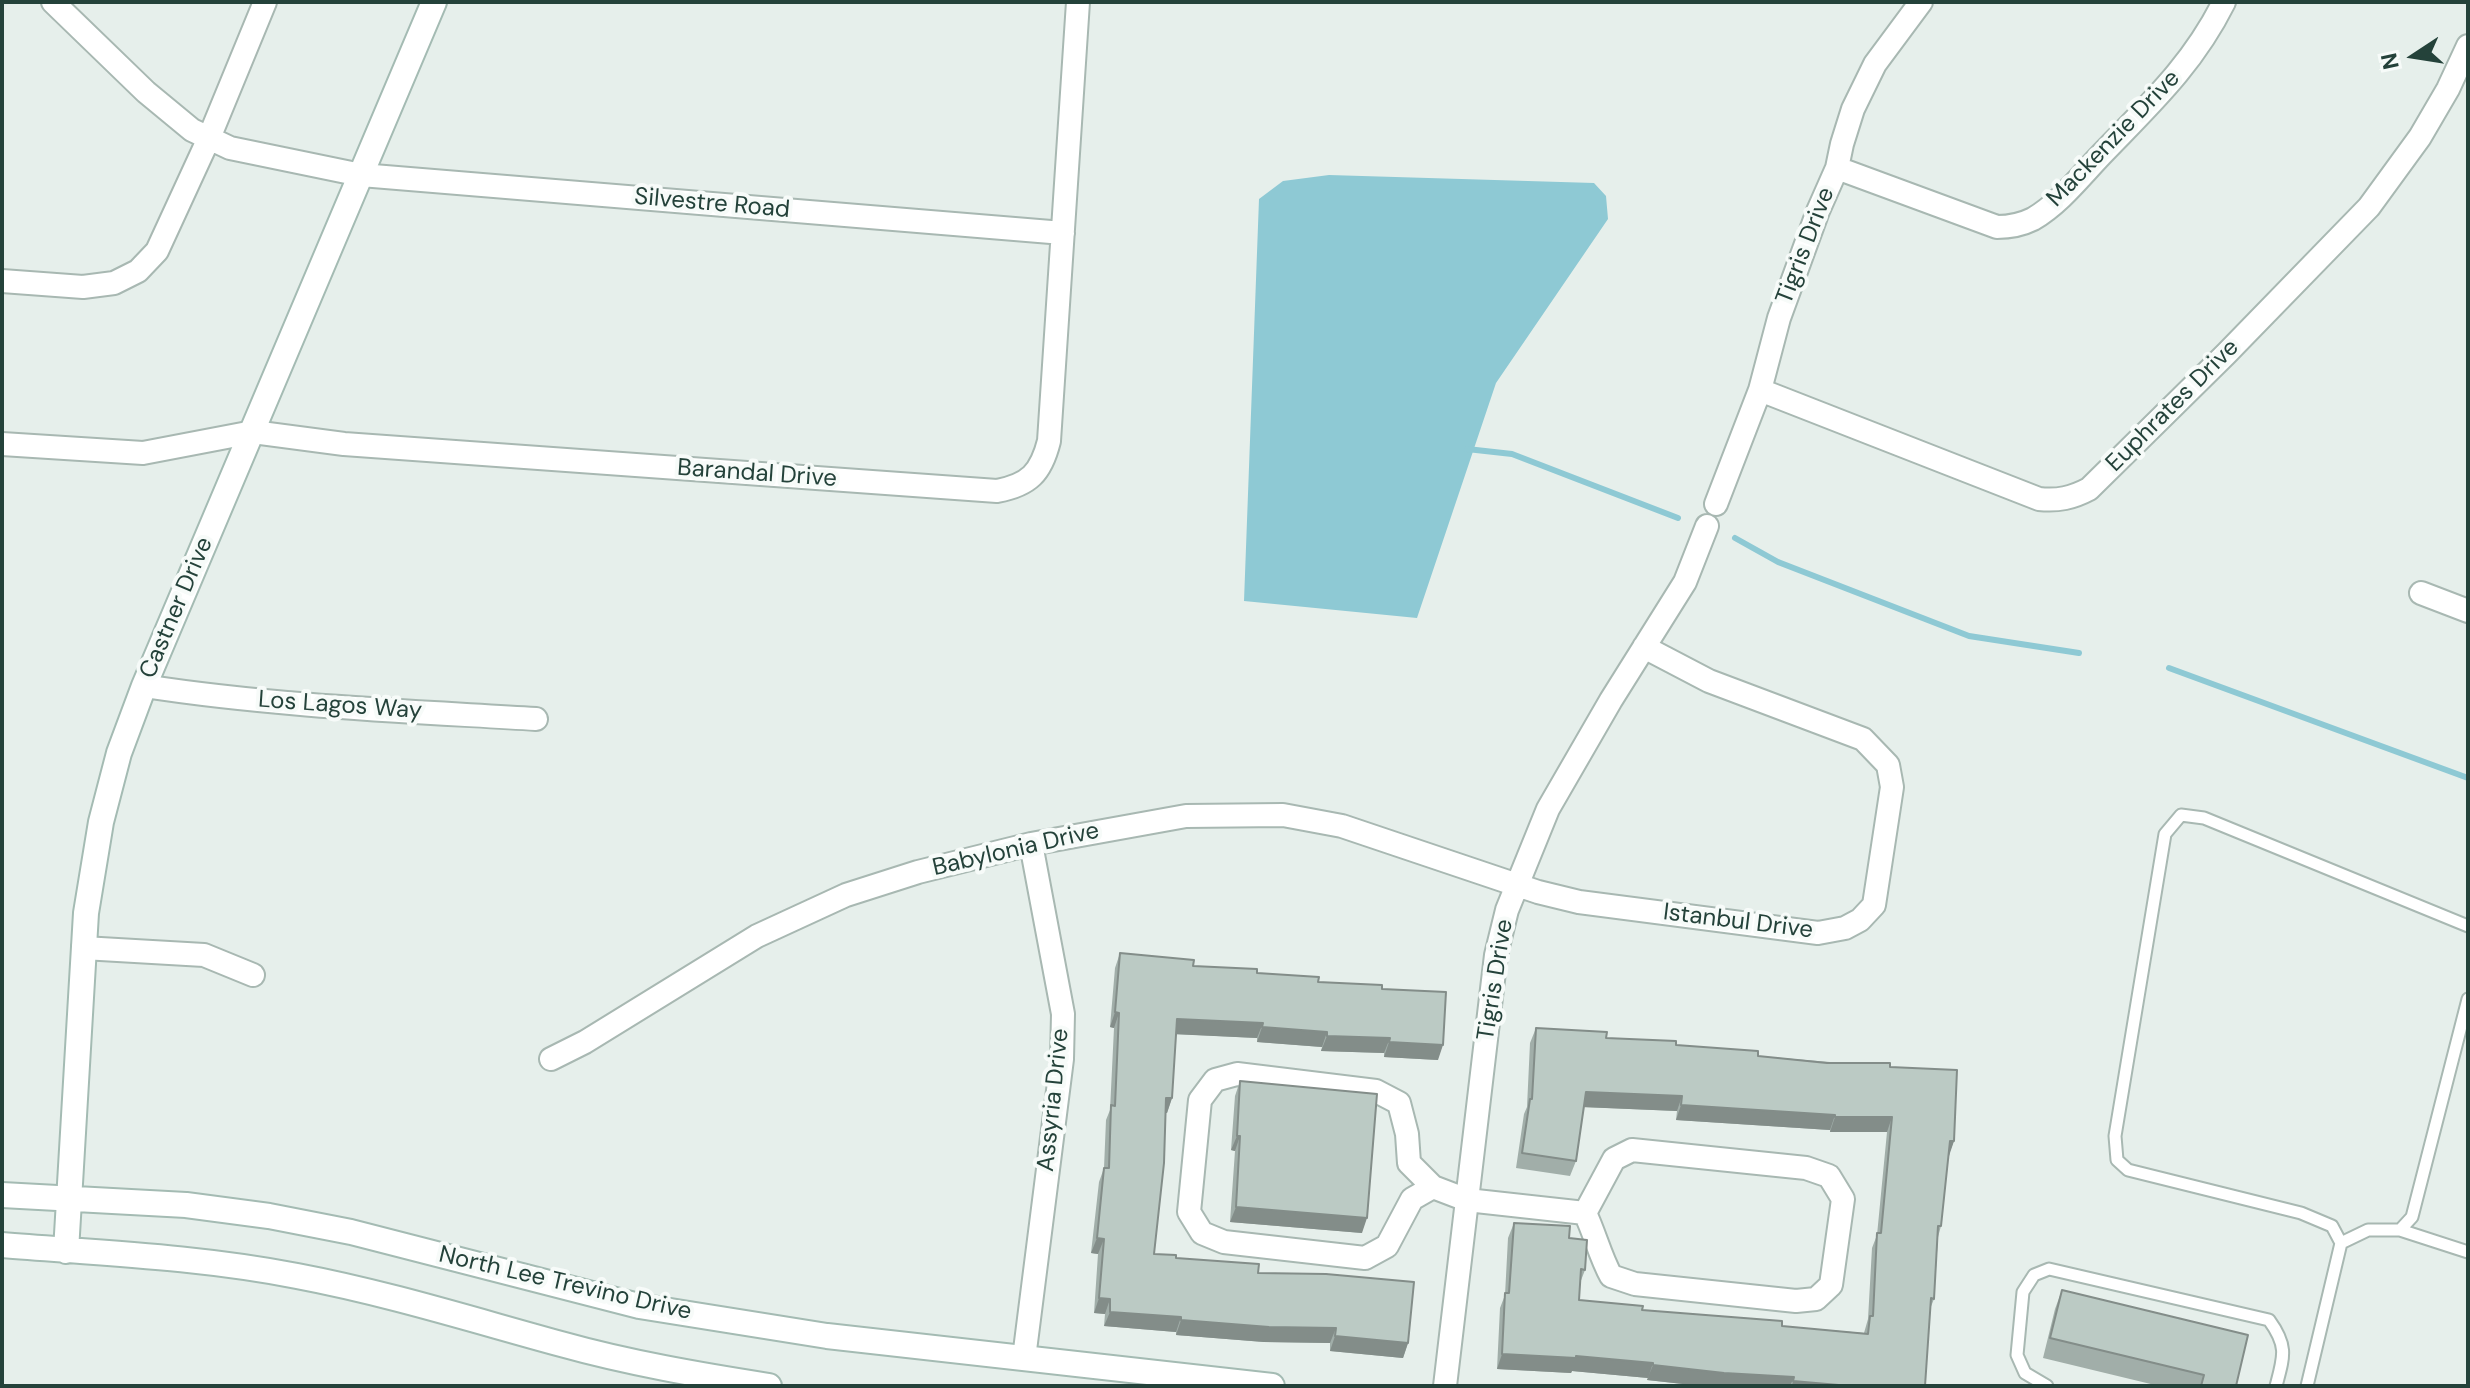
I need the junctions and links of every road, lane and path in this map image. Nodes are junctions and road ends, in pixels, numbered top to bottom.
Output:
1 (53, 2) edge
2 (265, 2) edge
3 (434, 2) edge
4 (1078, 2) edge
5 (1921, 2) edge
6 (2224, 2) edge
7 (2468, 46) edge
8 (209, 138) junction
9 (1837, 168) junction
10 (361, 175) junction
11 (1063, 233) junction
12 (2, 281) edge
13 (1760, 390) junction
14 (253, 432) junction
15 (2, 444) edge
16 (1716, 504) dead end
17 (1707, 526) dead end
18 (2421, 593) dead end
19 (2468, 611) edge
20 (1644, 647) junction
21 (144, 686) junction
22 (536, 719) dead end
23 (1031, 844) junction
24 (1516, 885) junction
25 (2468, 926) edge
26 (83, 948) junction
27 (253, 975) dead end
28 (2468, 999) edge
29 (551, 1059) dead end
30 (1433, 1187) junction
31 (2, 1195) edge
32 (1467, 1200) junction
33 (69, 1201) junction
34 (1585, 1213) junction
35 (2400, 1230) junction
36 (2341, 1243) junction
37 (2, 1245) edge
38 (66, 1251) junction
39 (2468, 1252) edge
40 (1024, 1358) junction
41 (769, 1386) edge
42 (1272, 1386) edge
43 (1445, 1386) edge
44 (2047, 1386) edge
45 (2276, 1386) edge
46 (2307, 1386) edge

1 - 8 street, Silvestre Road
2 - 8 street
3 - 10 main road, Castner Drive
4 - 11 street, Barandal Drive
5 - 9 street, Tigris Drive
6 - 9 street, Mackenzie Drive
7 - 13 street, Euphrates Drive
8 - 10 street, Silvestre Road
8 - 12 street
9 - 13 street, Tigris Drive
10 - 11 street, Silvestre Road
10 - 14 main road, Castner Drive
11 - 14 street, Barandal Drive
13 - 16 street, Tigris Drive
14 - 15 street, Barandal Drive
14 - 21 main road, Castner Drive
17 - 20 street, Tigris Drive
18 - 19 street
20 - 24 street, Tigris Drive
20 - 24 street, Istanbul Drive
21 - 22 street, Los Lagos Way
21 - 26 main road, Castner Drive
23 - 24 street, Babylonia Drive
23 - 29 street, Babylonia Drive
23 - 40 street, Assyria Drive
24 - 32 street, Tigris Drive
25 - 36 lane
26 - 27 street
26 - 33 main road, Castner Drive
28 - 35 lane
30 - 30 street
30 - 32 street
31 - 33 main road, North Lee Trevino Drive
32 - 34 street
32 - 43 street, Tigris Drive
33 - 38 main road, Castner Drive
33 - 40 main road, North Lee Trevino Drive
34 - 34 street
35 - 36 lane
35 - 39 lane
36 - 46 lane
37 - 38 main road
38 - 41 main road
40 - 42 main road, North Lee Trevino Drive
44 - 45 lane

